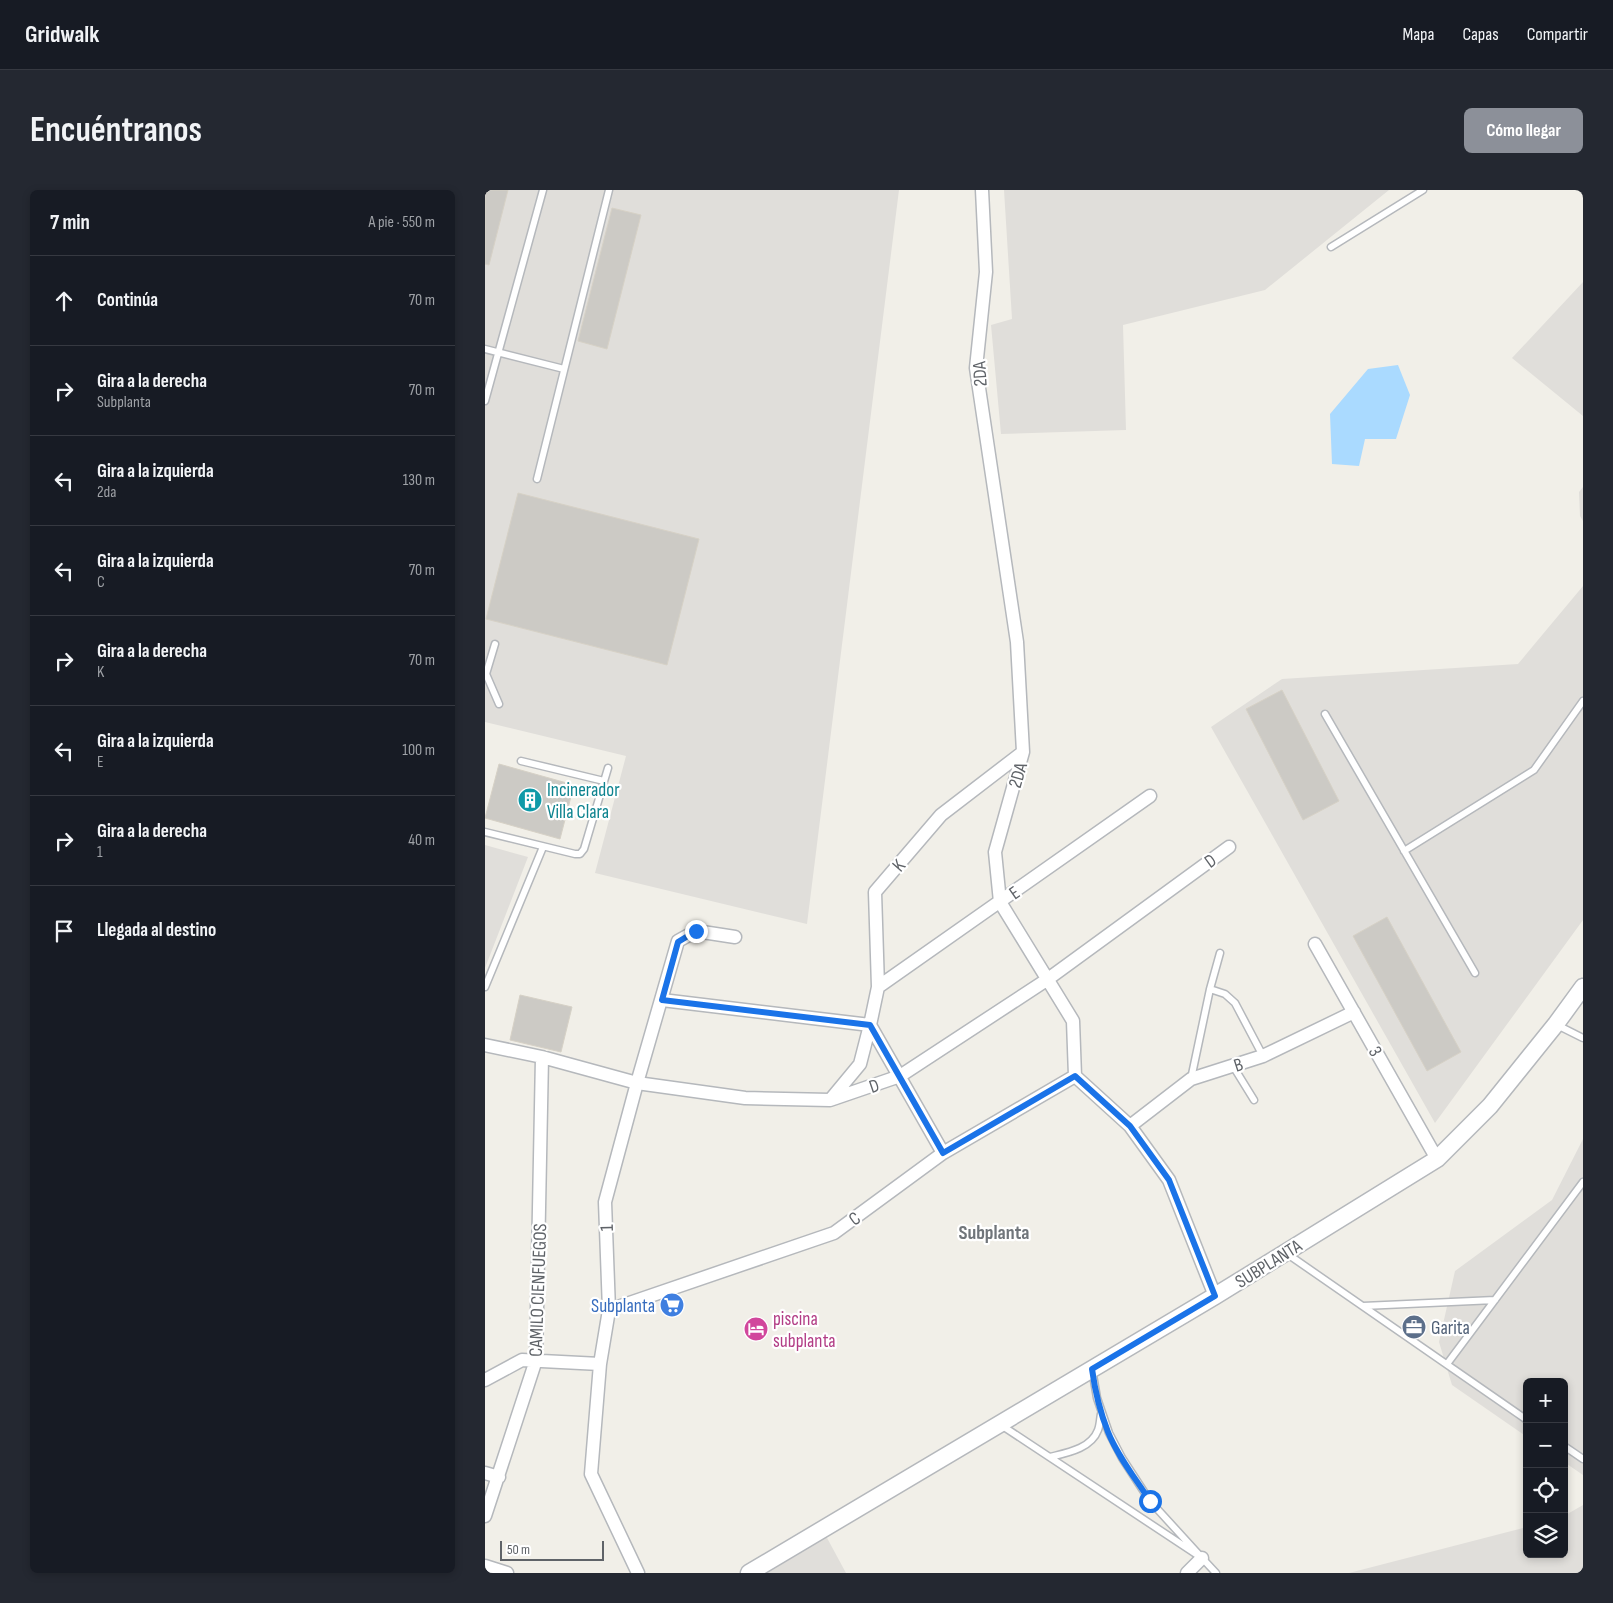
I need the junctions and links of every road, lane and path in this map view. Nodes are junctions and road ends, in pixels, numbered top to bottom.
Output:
1 (543, 190) edge
2 (609, 190) edge
3 (981, 190) edge
4 (1423, 190) edge
5 (1331, 247) dead end
6 (485, 349) edge
7 (499, 352) junction
8 (564, 369) junction
9 (487, 390) edge
10 (485, 401) edge
11 (537, 479) dead end
12 (495, 644) dead end
13 (486, 674) edge
14 (1583, 701) edge
15 (499, 704) dead end
16 (1325, 714) dead end
17 (1023, 752) junction
18 (521, 761) dead end
19 (608, 768) dead end
20 (604, 781) junction
21 (1150, 796) dead end
22 (485, 832) edge
23 (543, 846) junction
24 (1229, 847) dead end
25 (1404, 851) junction
26 (1000, 902) junction
27 (735, 937) dead end
28 (1315, 944) dead end
29 (1220, 954) dead end
30 (1475, 973) dead end
31 (1048, 979) junction
32 (1583, 986) edge
33 (485, 987) edge
34 (878, 987) junction
35 (1210, 989) junction
36 (662, 1000) junction
37 (1354, 1012) junction
38 (1556, 1024) junction
39 (870, 1025) junction
40 (1583, 1038) edge
41 (485, 1045) edge
42 (542, 1056) junction
43 (1263, 1056) junction
44 (1233, 1066) junction
45 (899, 1076) junction
46 (1075, 1076) junction
47 (1191, 1079) junction
48 (637, 1083) junction
49 (830, 1100) junction
50 (1254, 1100) dead end
51 (1130, 1126) junction
52 (943, 1153) junction
53 (1437, 1159) junction
54 (1583, 1182) edge
55 (1285, 1252) junction
56 (1215, 1296) junction
57 (1495, 1300) junction
58 (1363, 1306) junction
59 (609, 1310) junction
60 (537, 1360) junction
61 (600, 1364) junction
62 (1447, 1364) junction
63 (1092, 1369) junction
64 (485, 1380) edge
65 (1101, 1412) junction
66 (1523, 1417) edge
67 (1000, 1424) junction
68 (1568, 1449) edge
69 (1050, 1457) junction
70 (1583, 1458) edge
71 (485, 1473) edge
72 (499, 1477) junction
73 (485, 1516) edge
74 (1202, 1558) junction
75 (485, 1566) edge
76 (507, 1573) edge
77 (637, 1573) edge
78 (749, 1573) edge
79 (1187, 1573) edge
80 (1216, 1573) edge

1 - 7 lane
2 - 8 lane
3 - 17 street, 2DA
4 - 5 lane
6 - 7 lane
7 - 8 lane
7 - 9 lane
8 - 11 lane
9 - 10 lane
12 - 13 lane
13 - 15 lane
14 - 25 lane
16 - 25 lane
17 - 26 street, 2DA
17 - 34 street, K
18 - 20 lane
19 - 20 lane
20 - 23 lane
21 - 26 street, E
22 - 23 lane
23 - 33 lane
24 - 31 street, D
25 - 30 lane
26 - 31 street, 2DA
26 - 34 street, E
27 - 36 street, 1
28 - 37 street, 3
29 - 35 lane
31 - 45 street, D
31 - 46 street, 2DA
32 - 38 street, SUBPLANTA
34 - 39 street, K
35 - 43 lane
35 - 47 lane
36 - 39 street
36 - 48 street, 1
37 - 43 street, B
37 - 53 street, 3
38 - 40 lane
38 - 53 street, SUBPLANTA
39 - 45 street
39 - 49 street, K
41 - 42 street, D
42 - 48 street, D
42 - 60 street, CAMILO CIENFUEGOS
43 - 44 street, B
44 - 47 street, B
44 - 50 lane
45 - 49 street, D
45 - 52 street
46 - 51 street
46 - 52 street, C
47 - 51 street, B
48 - 49 street, D
48 - 59 street, 1
51 - 56 street
52 - 59 street, C
53 - 55 street, SUBPLANTA
54 - 57 lane
55 - 56 street, SUBPLANTA
55 - 58 lane
56 - 63 street, SUBPLANTA
57 - 58 lane
57 - 62 lane
58 - 62 lane
59 - 61 street, 1
60 - 61 street
60 - 64 street
60 - 72 street, CAMILO CIENFUEGOS
61 - 77 street, 1
62 - 66 lane
63 - 65 lane
63 - 67 street, SUBPLANTA
65 - 69 lane
65 - 74 lane
67 - 69 lane
67 - 78 street, SUBPLANTA
68 - 70 lane
69 - 74 lane
71 - 72 street
72 - 73 street, CAMILO CIENFUEGOS
74 - 79 street
74 - 80 lane
75 - 76 street

